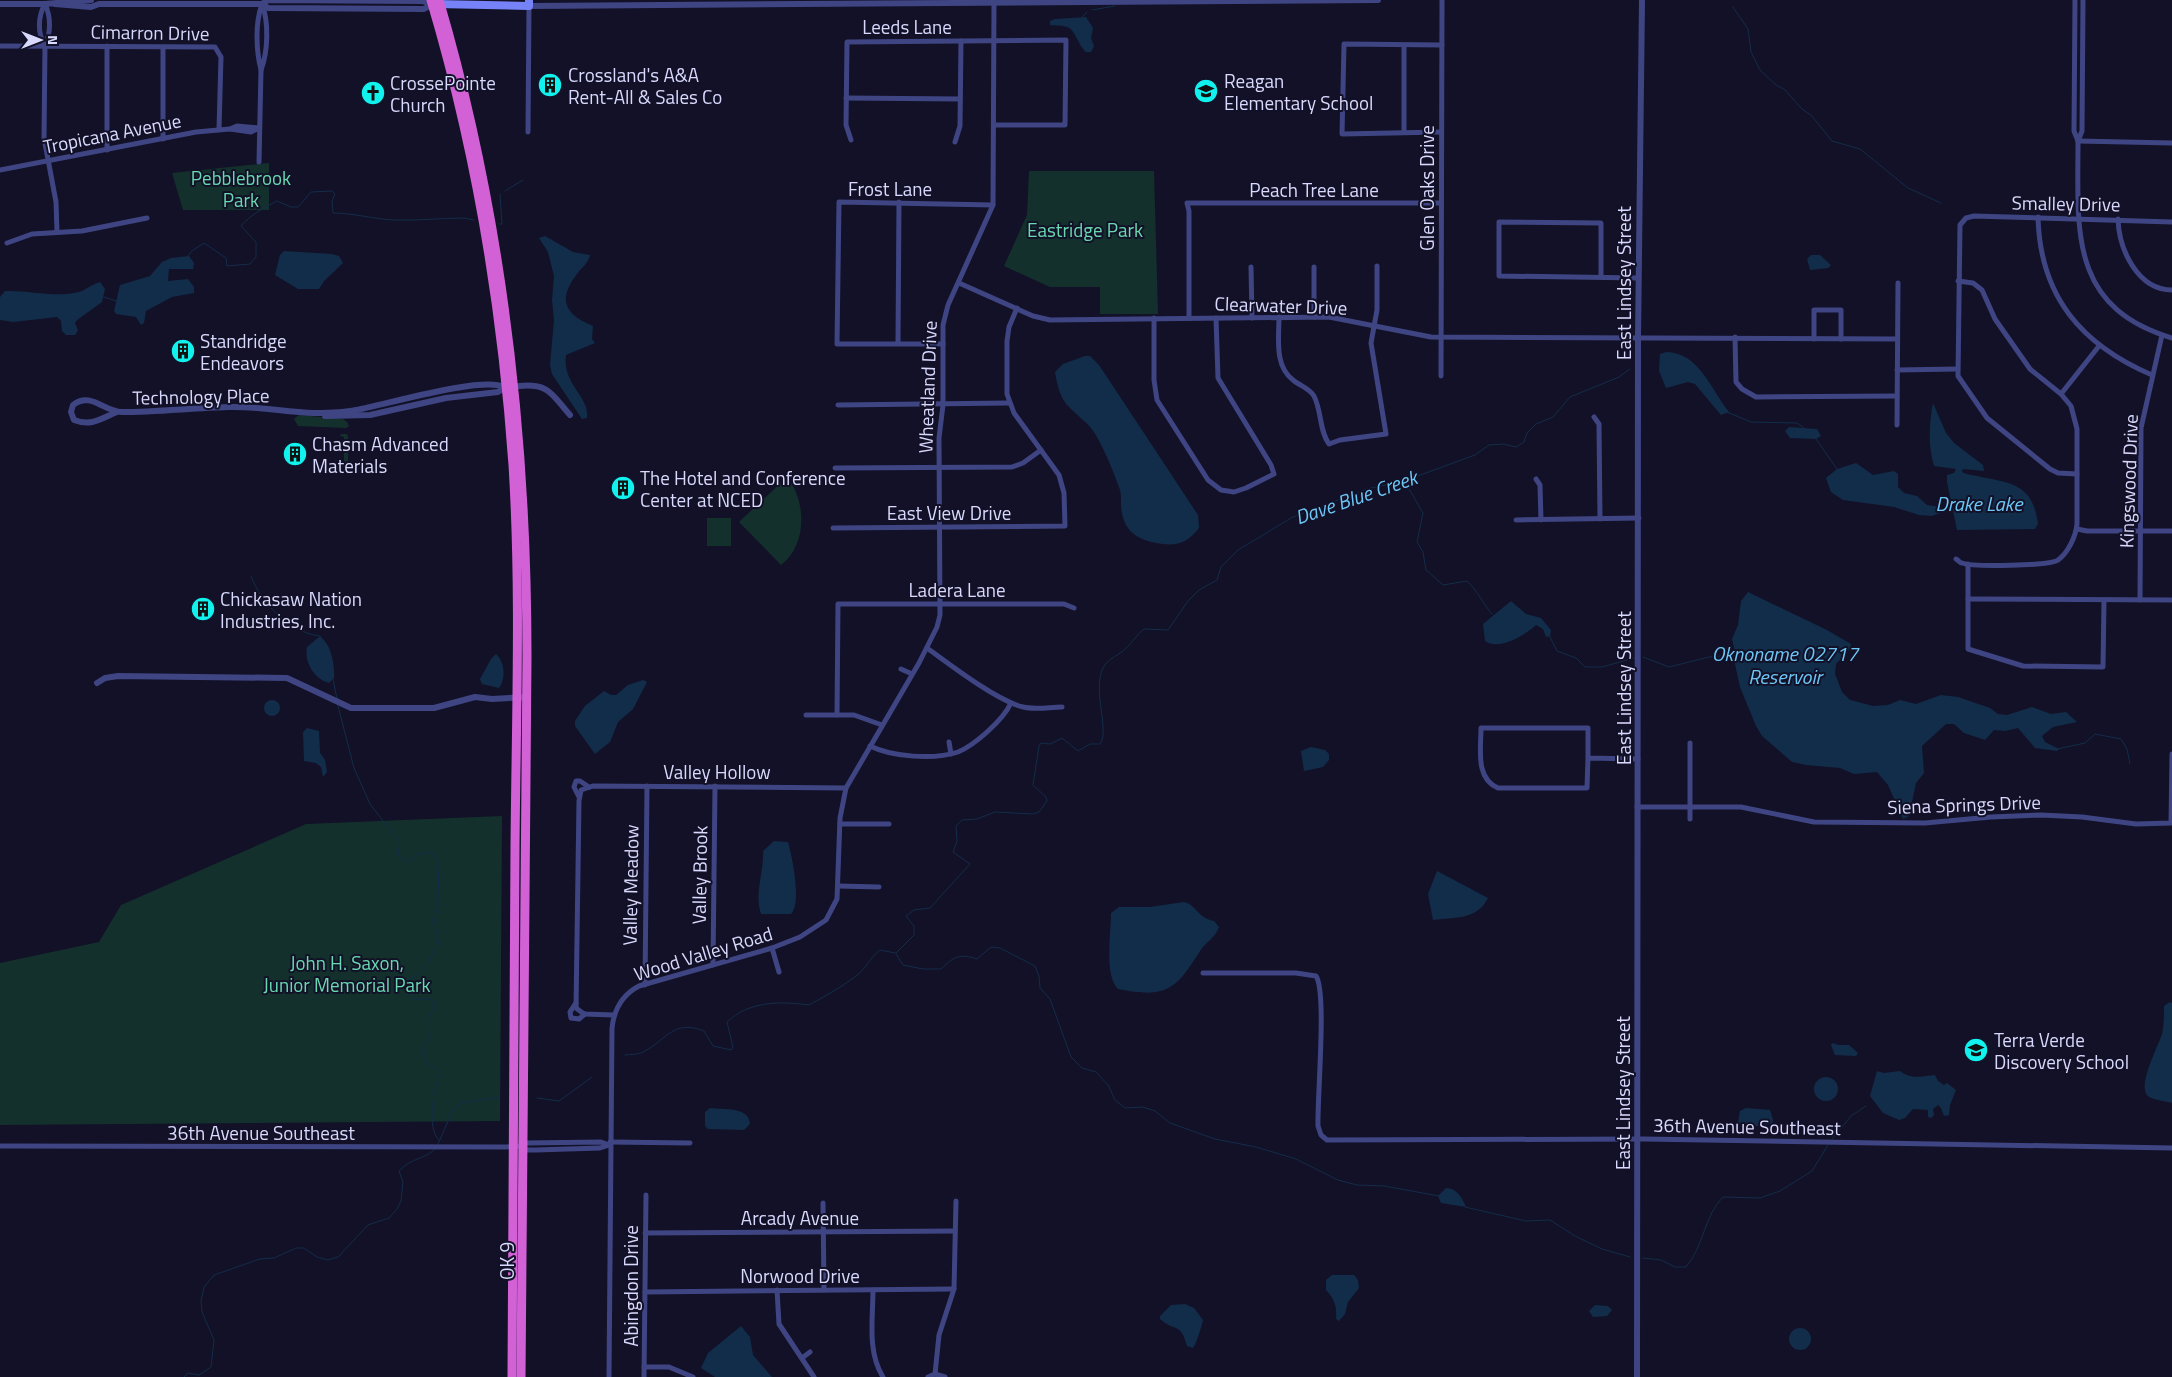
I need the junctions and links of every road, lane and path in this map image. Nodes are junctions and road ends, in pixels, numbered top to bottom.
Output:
1 (92, 0) edge
2 (356, 0) edge
3 (1242, 0) edge
4 (1378, 0) edge
5 (1442, 0) edge
6 (1642, 0) edge
7 (2075, 0) edge
8 (2083, 0) edge
9 (1050, 1) edge
10 (791, 2) edge
11 (863, 2) edge
12 (994, 2) junction
13 (435, 3) edge
14 (529, 3) edge
15 (0, 4) edge
16 (45, 4) junction
17 (55, 4) junction
18 (99, 4) junction
19 (262, 4) junction
20 (996, 40) junction
21 (961, 41) junction
22 (45, 45) junction
23 (1442, 45) junction
24 (0, 46) edge
25 (107, 46) junction
26 (163, 46) junction
27 (1404, 46) junction
28 (846, 98) junction
29 (960, 99) junction
30 (995, 125) junction
31 (259, 128) junction
32 (219, 130) junction
33 (528, 132) dead end
34 (1404, 132) junction
35 (1441, 132) junction
36 (163, 139) junction
37 (851, 140) dead end
38 (2078, 141) junction
39 (955, 142) dead end
40 (2172, 143) edge
41 (107, 150) junction
42 (48, 161) junction
43 (259, 162) dead end
44 (0, 170) edge
45 (899, 202) junction
46 (1441, 203) junction
47 (992, 205) junction
48 (2038, 217) junction
49 (146, 218) dead end
50 (2078, 218) junction
51 (2118, 219) junction
52 (2172, 222) edge
53 (57, 232) junction
54 (7, 243) dead end
55 (1377, 266) dead end
56 (1251, 267) dead end
57 (1314, 267) dead end
58 (1601, 277) junction
59 (1638, 278) junction
60 (1958, 281) junction
61 (959, 283) junction
62 (1898, 283) dead end
63 (2172, 290) edge
64 (1017, 308) junction
65 (1279, 317) junction
66 (1314, 317) junction
67 (1154, 318) junction
68 (1189, 318) junction
69 (1216, 318) junction
70 (1252, 318) junction
71 (1374, 326) junction
72 (2162, 335) junction
73 (1441, 337) junction
74 (1735, 337) junction
75 (1638, 338) junction
76 (2172, 338) edge
77 (1814, 339) junction
78 (1841, 339) junction
79 (1897, 339) junction
80 (898, 343) junction
81 (943, 344) junction
82 (2099, 346) junction
83 (1897, 370) junction
84 (1957, 370) junction
85 (2152, 375) junction
86 (1441, 376) dead end
87 (508, 387) junction
88 (2061, 394) junction
89 (1897, 396) junction
90 (1009, 402) junction
91 (838, 405) dead end
92 (943, 405) junction
93 (117, 412) junction
94 (570, 415) dead end
95 (1594, 417) dead end
96 (1897, 425) dead end
97 (1041, 450) junction
98 (835, 468) dead end
99 (939, 468) junction
100 (2078, 474) junction
101 (1536, 479) dead end
102 (1639, 518) junction
103 (1600, 519) junction
104 (1516, 520) dead end
105 (1541, 520) junction
106 (939, 527) junction
107 (833, 528) dead end
108 (2077, 529) junction
109 (2141, 531) junction
110 (2172, 531) edge
111 (1956, 559) dead end
112 (1968, 564) junction
113 (1968, 599) junction
114 (2104, 600) junction
115 (2140, 600) junction
116 (2172, 600) edge
117 (940, 604) junction
118 (1074, 608) dead end
119 (927, 648) junction
120 (901, 669) dead end
121 (912, 674) junction
122 (97, 683) dead end
123 (516, 697) junction
124 (527, 697) junction
125 (1011, 702) junction
126 (1062, 707) dead end
127 (806, 715) dead end
128 (837, 715) junction
129 (882, 725) junction
130 (948, 742) dead end
131 (1690, 743) dead end
132 (870, 746) junction
133 (950, 754) junction
134 (2172, 754) edge
135 (1588, 758) junction
136 (1638, 758) junction
137 (588, 786) junction
138 (647, 786) junction
139 (715, 786) junction
140 (846, 788) junction
141 (579, 796) junction
142 (1638, 807) junction
143 (1690, 807) junction
144 (1760, 809) junction
145 (1758, 818) dead end
146 (1690, 819) dead end
147 (2171, 823) edge
148 (840, 824) junction
149 (890, 824) dead end
150 (838, 886) junction
151 (879, 887) dead end
152 (772, 948) junction
153 (713, 965) junction
154 (779, 972) dead end
155 (1202, 973) dead end
156 (645, 985) junction
157 (576, 1003) junction
158 (585, 1014) junction
159 (614, 1015) junction
160 (1636, 1139) junction
161 (690, 1143) dead end
162 (610, 1144) junction
163 (0, 1146) edge
164 (518, 1146) junction
165 (2172, 1148) edge
166 (646, 1195) dead end
167 (956, 1201) dead end
168 (823, 1203) dead end
169 (956, 1231) junction
170 (824, 1232) junction
171 (645, 1233) junction
172 (777, 1290) junction
173 (824, 1290) junction
174 (873, 1290) junction
175 (954, 1290) junction
176 (645, 1292) junction
177 (810, 1352) dead end
178 (802, 1358) junction
179 (644, 1367) junction
180 (935, 1374) junction
181 (512, 1377) edge
182 (521, 1377) edge
183 (609, 1377) edge
184 (644, 1377) edge
185 (693, 1377) edge
186 (814, 1377) edge
187 (884, 1377) edge
188 (928, 1377) edge
189 (945, 1377) edge
190 (1637, 1377) edge

1 - 17 street
1 - 18 street
2 - 13 street
2 - 19 street
3 - 4 street
3 - 9 street
5 - 23 street, Glen Oaks Drive
6 - 59 street, East Lindsey Street
7 - 38 street
8 - 38 street
9 - 12 street
10 - 11 street
10 - 14 street
11 - 12 street
12 - 20 street, Wheatland Drive
13 - 14 main road
13 - 19 street
13 - 87 highway, OK 9
14 - 33 street
15 - 16 street
16 - 17 street
16 - 22 street
16 - 22 street
17 - 18 street
18 - 19 street
19 - 31 street
20 - 21 street, Leeds Lane
20 - 30 street, Wheatland Drive
20 - 30 street, Leeds Lane
21 - 28 street, Leeds Lane
21 - 29 street
22 - 24 street, Cimarron Drive
22 - 25 street, Cimarron Drive
22 - 42 street
23 - 27 street
23 - 35 street, Glen Oaks Drive
25 - 26 street, Cimarron Drive
25 - 41 street
26 - 32 street, Cimarron Drive
26 - 36 street
27 - 34 street
27 - 34 street
28 - 29 street
28 - 37 street, Leeds Lane
29 - 39 street
30 - 47 street, Wheatland Drive
31 - 32 street, Tropicana Avenue
31 - 43 street
32 - 36 street, Tropicana Avenue
34 - 35 street
35 - 46 street, Glen Oaks Drive
36 - 41 street, Tropicana Avenue
38 - 40 street
38 - 50 street
41 - 42 street, Tropicana Avenue
42 - 44 street, Tropicana Avenue
42 - 53 street
45 - 47 street, Frost Lane
45 - 80 street
45 - 80 street, Frost Lane
46 - 68 street, Peach Tree Lane
46 - 73 street, Glen Oaks Drive
47 - 61 street, Wheatland Drive
48 - 50 street, Smalley Drive
48 - 60 street, Smalley Drive
48 - 82 street
49 - 53 street
50 - 51 street, Smalley Drive
50 - 72 street
51 - 52 street, Smalley Drive
51 - 63 street
53 - 54 street
55 - 71 street
56 - 70 street
57 - 66 street
58 - 58 street
58 - 59 street
59 - 75 street, East Lindsey Street
60 - 84 street
60 - 88 street
61 - 64 street, Clearwater Drive
61 - 81 street, Wheatland Drive
62 - 79 street
64 - 67 street, Clearwater Drive
64 - 90 street
65 - 66 street, Clearwater Drive
65 - 70 street, Clearwater Drive
65 - 71 street
66 - 71 street, Clearwater Drive
67 - 68 street, Clearwater Drive
67 - 69 street
68 - 69 street, Clearwater Drive
69 - 70 street, Clearwater Drive
71 - 73 street, Clearwater Drive
72 - 76 street
72 - 85 street, Kingswood Drive
73 - 75 street, Clearwater Drive
73 - 86 street, Glen Oaks Drive
74 - 75 street, Clearwater Drive
74 - 77 street, Clearwater Drive
74 - 89 street
75 - 102 street, East Lindsey Street
77 - 78 street, Clearwater Drive
77 - 78 street
78 - 79 street, Clearwater Drive
79 - 83 street
80 - 81 street
81 - 92 street, Wheatland Drive
82 - 85 street
82 - 88 street
83 - 84 street
83 - 89 street
84 - 100 street
85 - 109 street, Kingswood Drive
87 - 93 street, Technology Place
87 - 94 street, Technology Place
87 - 123 highway, OK 9
87 - 124 highway, OK 9
88 - 100 street
89 - 96 street
90 - 92 street
90 - 97 street
91 - 92 street
92 - 99 street, Wheatland Drive
93 - 93 street, Technology Place
95 - 103 street
97 - 99 street
97 - 106 street, East View Drive
98 - 99 street
99 - 106 street, Wheatland Drive
100 - 108 street
101 - 105 street
102 - 103 street
102 - 136 street, East Lindsey Street
103 - 105 street
104 - 105 street
106 - 107 street, East View Drive
106 - 117 street, Wheatland Drive
108 - 109 street
108 - 112 street
109 - 110 street
109 - 115 street, Kingswood Drive
111 - 112 street
112 - 113 street
113 - 114 street
113 - 114 street
114 - 115 street
115 - 116 street
117 - 118 street, Ladera Lane
117 - 119 street, Wood Valley Road
117 - 128 street, Ladera Lane
119 - 121 street, Wood Valley Road
119 - 125 street
120 - 121 street
121 - 129 street, Wood Valley Road
122 - 123 street
123 - 124 street
123 - 164 highway, OK 9
124 - 164 highway, OK 9
125 - 126 street
125 - 133 street
127 - 128 street
128 - 129 street
129 - 132 street, Wood Valley Road
130 - 133 street
131 - 143 street
132 - 133 street
132 - 140 street, Wood Valley Road
134 - 147 street
135 - 135 street
135 - 136 street
136 - 142 street, East Lindsey Street
137 - 138 street, Valley Hollow
137 - 141 street
137 - 141 street, Valley Hollow
138 - 139 street, Valley Hollow
138 - 156 street, Valley Meadow
139 - 140 street, Valley Hollow
139 - 153 street, Valley Brook
140 - 148 street, Wood Valley Road
141 - 157 street, Valley Hollow
142 - 143 street, Siena Springs Drive
142 - 160 street, East Lindsey Street
143 - 144 street, Siena Springs Drive
143 - 146 street
144 - 145 street
144 - 147 street, Siena Springs Drive
148 - 149 street
148 - 150 street, Wood Valley Road
150 - 151 street
150 - 152 street, Wood Valley Road
152 - 153 street, Wood Valley Road
152 - 154 street
153 - 156 street, Wood Valley Road
155 - 160 street, 36th Avenue Southeast
156 - 159 street, Wood Valley Road
157 - 158 street
157 - 158 street, Valley Hollow
158 - 159 street, Valley Hollow
159 - 162 street
160 - 165 street, 36th Avenue Southeast
160 - 190 street, East Lindsey Street
161 - 162 street, 36th Avenue Southeast
162 - 164 street, 36th Avenue Southeast
162 - 183 street
163 - 164 street, 36th Avenue Southeast
164 - 181 highway, OK 9 / OK 9
164 - 182 highway, OK 9 / OK 9
166 - 171 street, Abingdon Drive
167 - 169 street
168 - 170 street
169 - 170 street, Arcady Avenue
169 - 175 street
170 - 171 street, Arcady Avenue
170 - 173 street
171 - 176 street, Abingdon Drive
172 - 173 street, Norwood Drive
172 - 176 street, Norwood Drive
172 - 178 street
173 - 174 street, Norwood Drive
174 - 175 street, Norwood Drive
174 - 187 street
175 - 180 street
176 - 179 street, Abingdon Drive
177 - 178 street
178 - 186 street
179 - 184 street, Abingdon Drive
179 - 185 street
180 - 188 street
180 - 189 street

